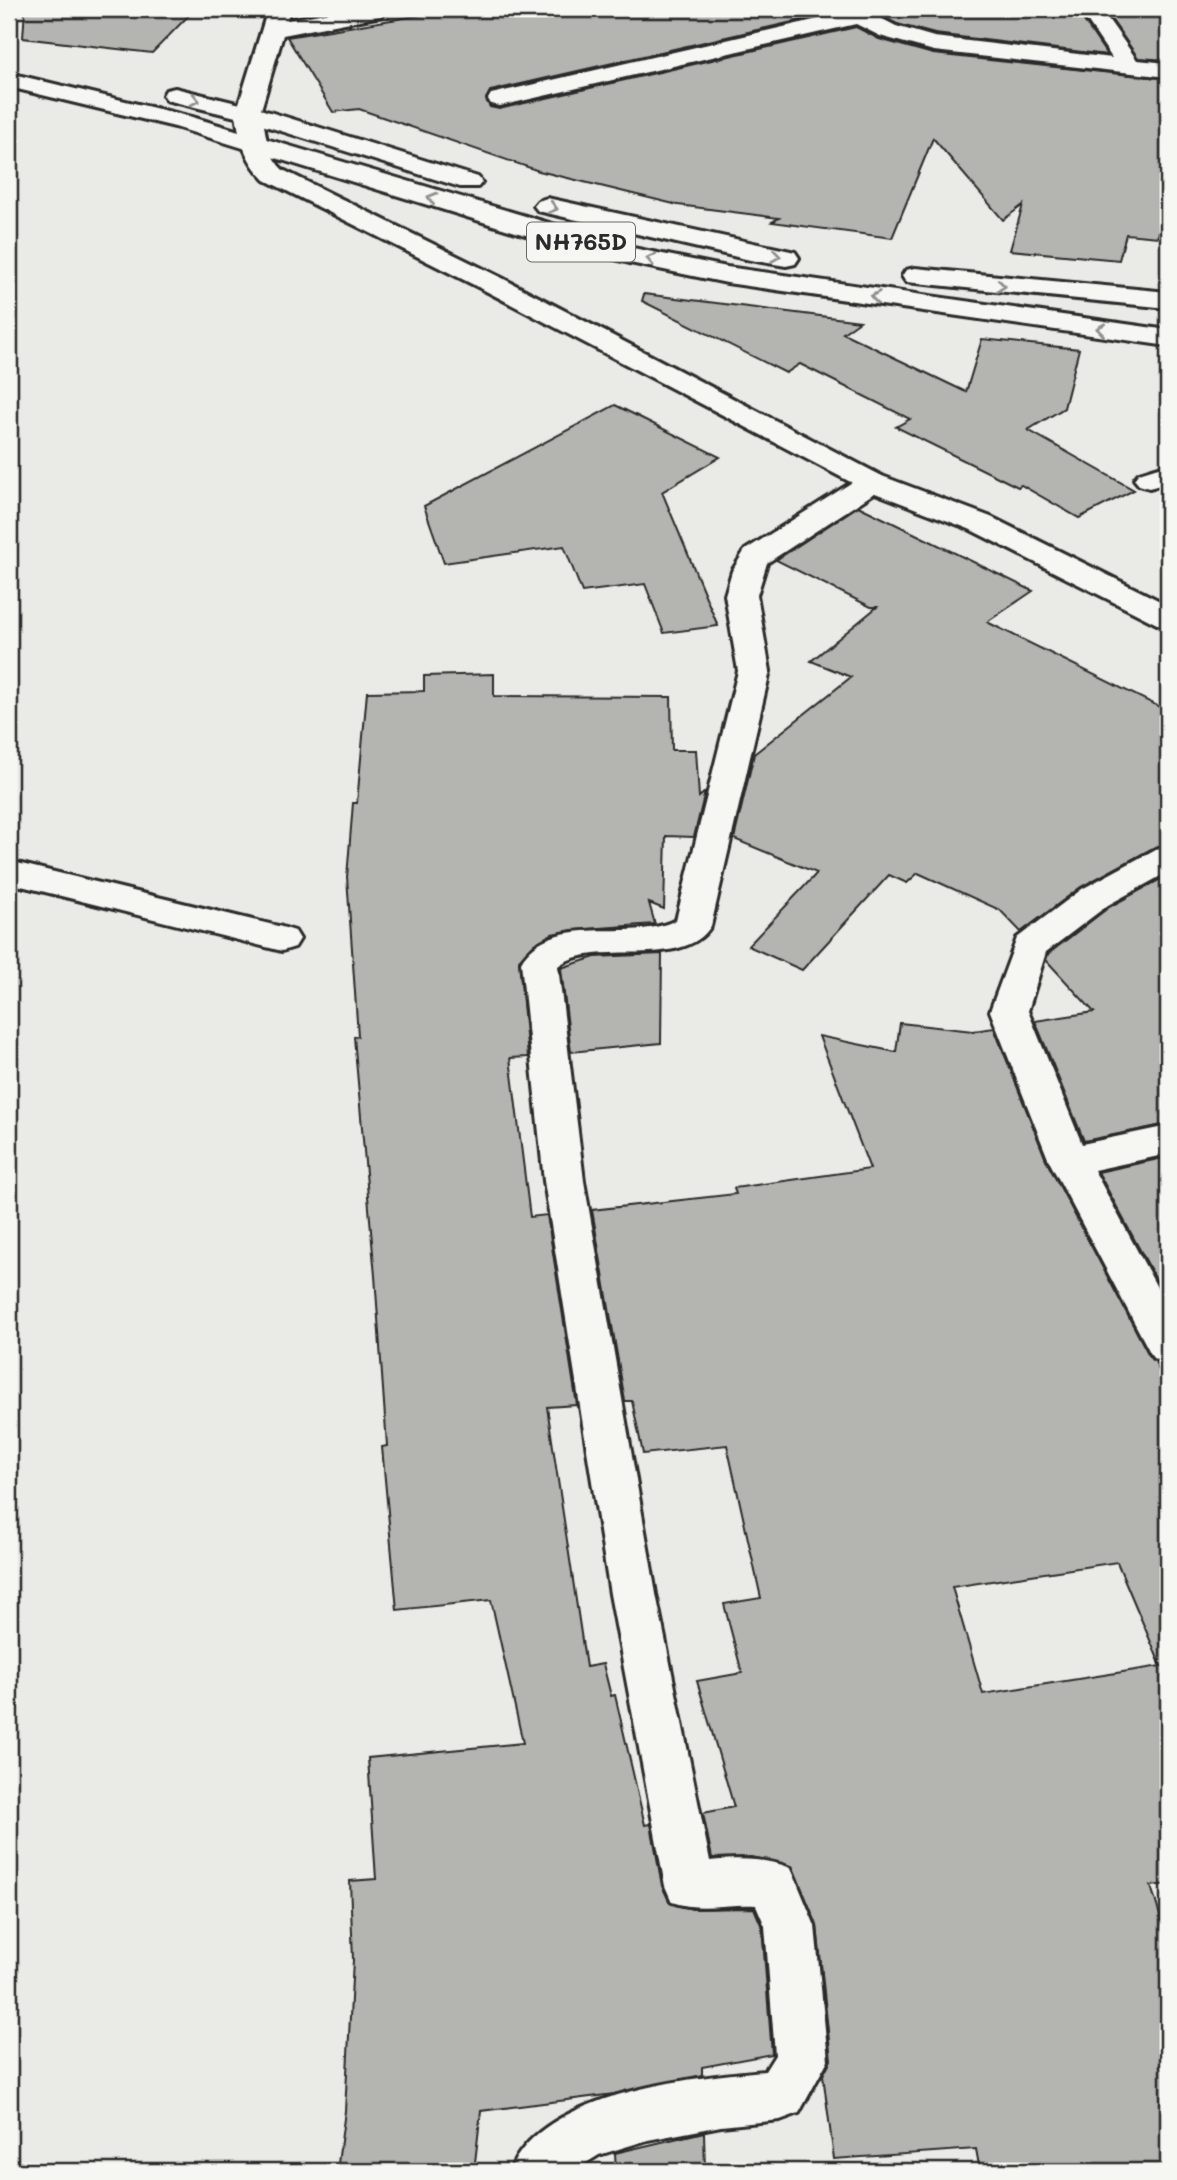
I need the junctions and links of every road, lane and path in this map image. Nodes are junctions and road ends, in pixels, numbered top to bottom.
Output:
1 (381, 9) edge
2 (1090, 9) edge
3 (853, 13) edge
4 (276, 20) edge
5 (9, 59) edge
6 (1130, 68) junction
7 (1168, 70) edge
8 (9, 80) edge
9 (500, 99) dead end
10 (248, 113) junction
11 (252, 144) junction
12 (499, 191) dead end
13 (525, 200) dead end
14 (815, 262) dead end
15 (894, 273) dead end
16 (1168, 300) edge
17 (1168, 338) edge
18 (872, 482) junction
19 (1168, 617) edge
20 (1168, 857) edge
21 (9, 872) edge
22 (282, 939) dead end
23 (1168, 1140) edge
24 (1069, 1161) junction
25 (1168, 1347) edge
26 (537, 2171) edge

1 - 4 main road
2 - 6 main road
3 - 6 main road
3 - 9 main road
4 - 10 main road
5 -> 10 main road
6 - 7 main road
8 - 11 main road, NH765D
10 - 11 main road
10 - 12 main road
17 -> 11 main road, NH765D
11 - 18 main road
13 -> 14 main road, NH765D
15 -> 16 main road
18 - 19 main road
18 - 26 main road
20 - 24 main road
21 - 22 main road
23 - 24 main road
24 - 25 main road

